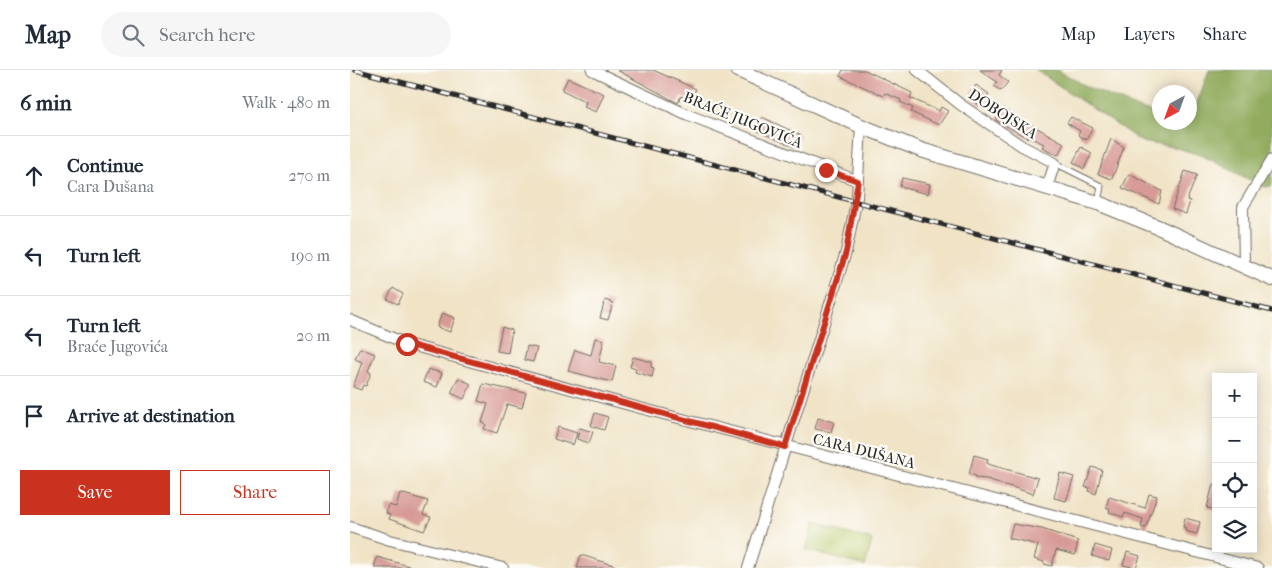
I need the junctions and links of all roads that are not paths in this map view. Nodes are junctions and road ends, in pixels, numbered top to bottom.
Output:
1 (592, 70) edge
2 (738, 70) edge
3 (917, 70) edge
4 (861, 126) junction
5 (1272, 159) edge
6 (1055, 163) junction
7 (858, 181) junction
8 (1047, 187) junction
9 (1098, 203) junction
10 (1244, 266) junction
11 (1272, 279) edge
12 (350, 320) edge
13 (785, 447) junction
14 (350, 527) edge
15 (503, 568) edge
16 (748, 568) edge
17 (1258, 568) edge

1 - 7 street, BRAĆE JUGOVIĆA
2 - 4 main road
3 - 6 street, DOBOJSKA
4 - 7 street
4 - 8 main road
5 - 10 street
6 - 8 street
6 - 9 lane
7 - 13 street
8 - 9 main road
9 - 10 main road
10 - 11 main road
12 - 13 street, CARA DUŠANA
13 - 16 street
13 - 17 street, CARA DUŠANA
14 - 15 street

